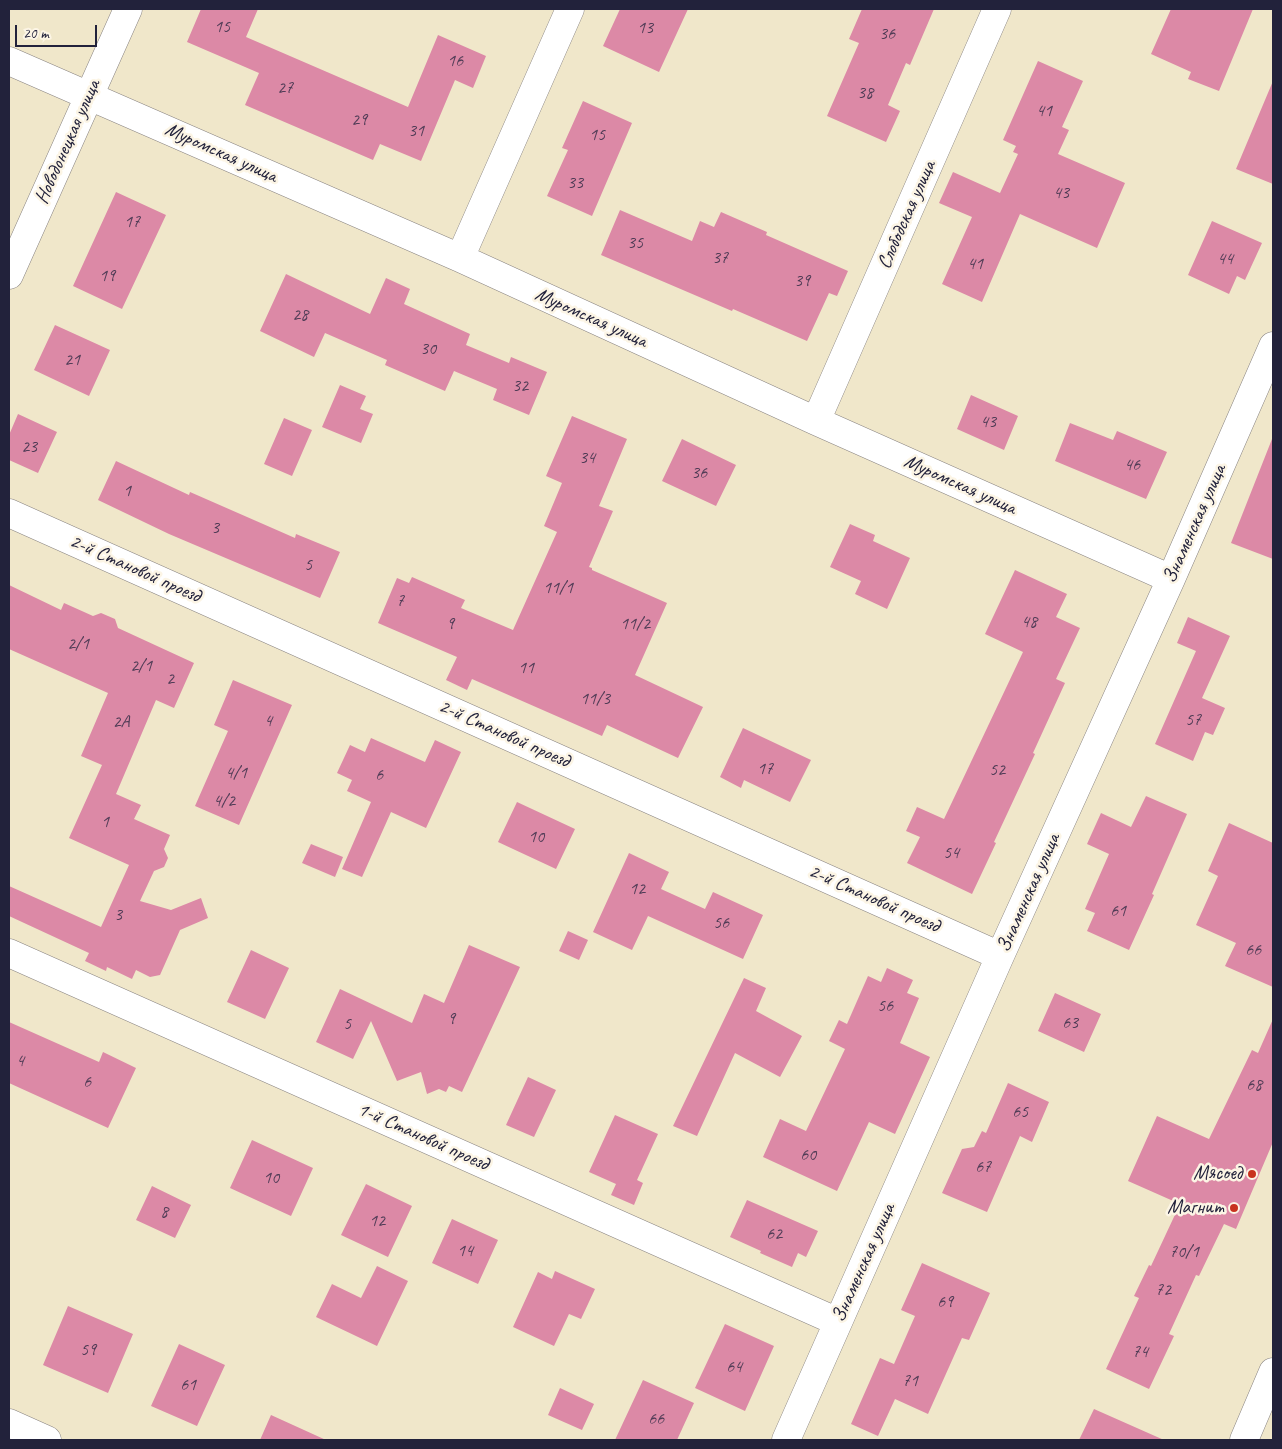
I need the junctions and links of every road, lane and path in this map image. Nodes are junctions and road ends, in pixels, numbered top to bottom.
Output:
1 (128, 9) edge
2 (570, 9) edge
3 (997, 9) edge
4 (9, 61) edge
5 (88, 95) junction
6 (460, 258) junction
7 (9, 275) edge
8 (1273, 346) edge
9 (816, 421) junction
10 (9, 513) edge
11 (1171, 579) junction
12 (9, 953) edge
13 (1000, 956) junction
14 (838, 1322) junction
15 (1273, 1372) edge
16 (9, 1423) edge
17 (47, 1440) edge
18 (786, 1440) edge
19 (1244, 1440) edge

1 - 5 street, Новодонецкая улица
2 - 6 street
3 - 9 street, Слободская улица
4 - 5 street, Муромская улица
5 - 6 street, Муромская улица
5 - 7 street, Новодонецкая улица
6 - 9 street, Муромская улица
8 - 11 street, Знаменская улица
9 - 11 street, Муромская улица
10 - 13 street, 2-й Становой проезд
11 - 13 street, Знаменская улица
12 - 14 street, 1-й Становой проезд
13 - 14 street, Знаменская улица
14 - 18 street, Знаменская улица
15 - 19 street
16 - 17 street

